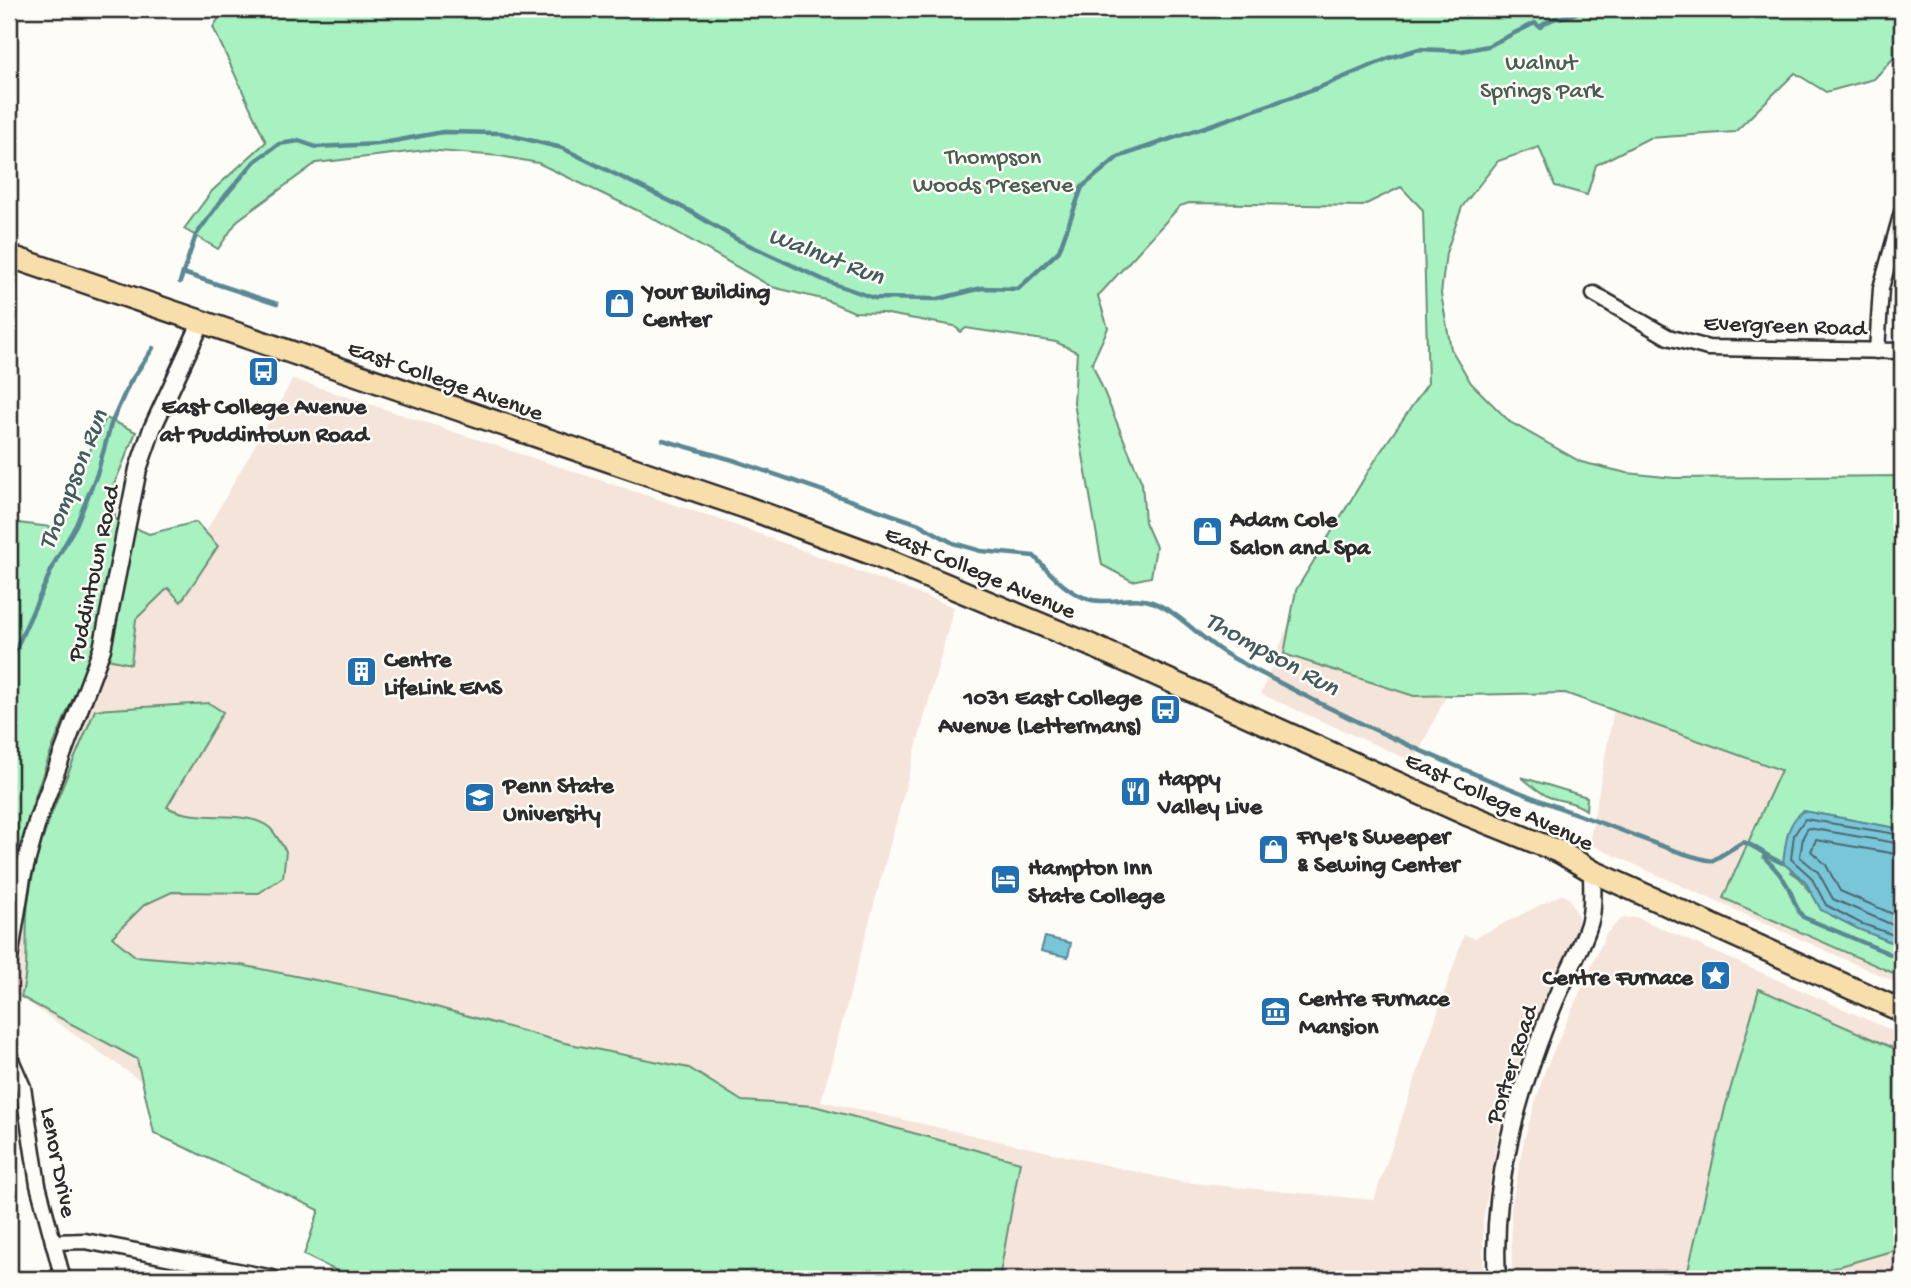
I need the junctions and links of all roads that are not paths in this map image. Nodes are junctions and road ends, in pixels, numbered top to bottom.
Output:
1 (1902, 212) edge
2 (9, 256) edge
3 (1594, 294) dead end
4 (202, 321) junction
5 (1877, 351) junction
6 (1902, 351) edge
7 (1592, 871) junction
8 (9, 960) edge
9 (1902, 1011) edge
10 (9, 1055) edge
11 (53, 1242) junction
12 (273, 1278) edge
13 (64, 1279) edge
14 (1497, 1279) edge

1 - 5 street
2 - 4 main road, East College Avenue
3 - 5 street, Evergreen Road
4 - 7 main road, East College Avenue
4 - 8 street, Puddintown Road
5 - 6 street, Evergreen Road
7 - 9 main road, East College Avenue
7 - 14 street, Porter Road
10 - 11 street, Lenor Drive
11 - 12 street
11 - 13 street, Lenor Drive

